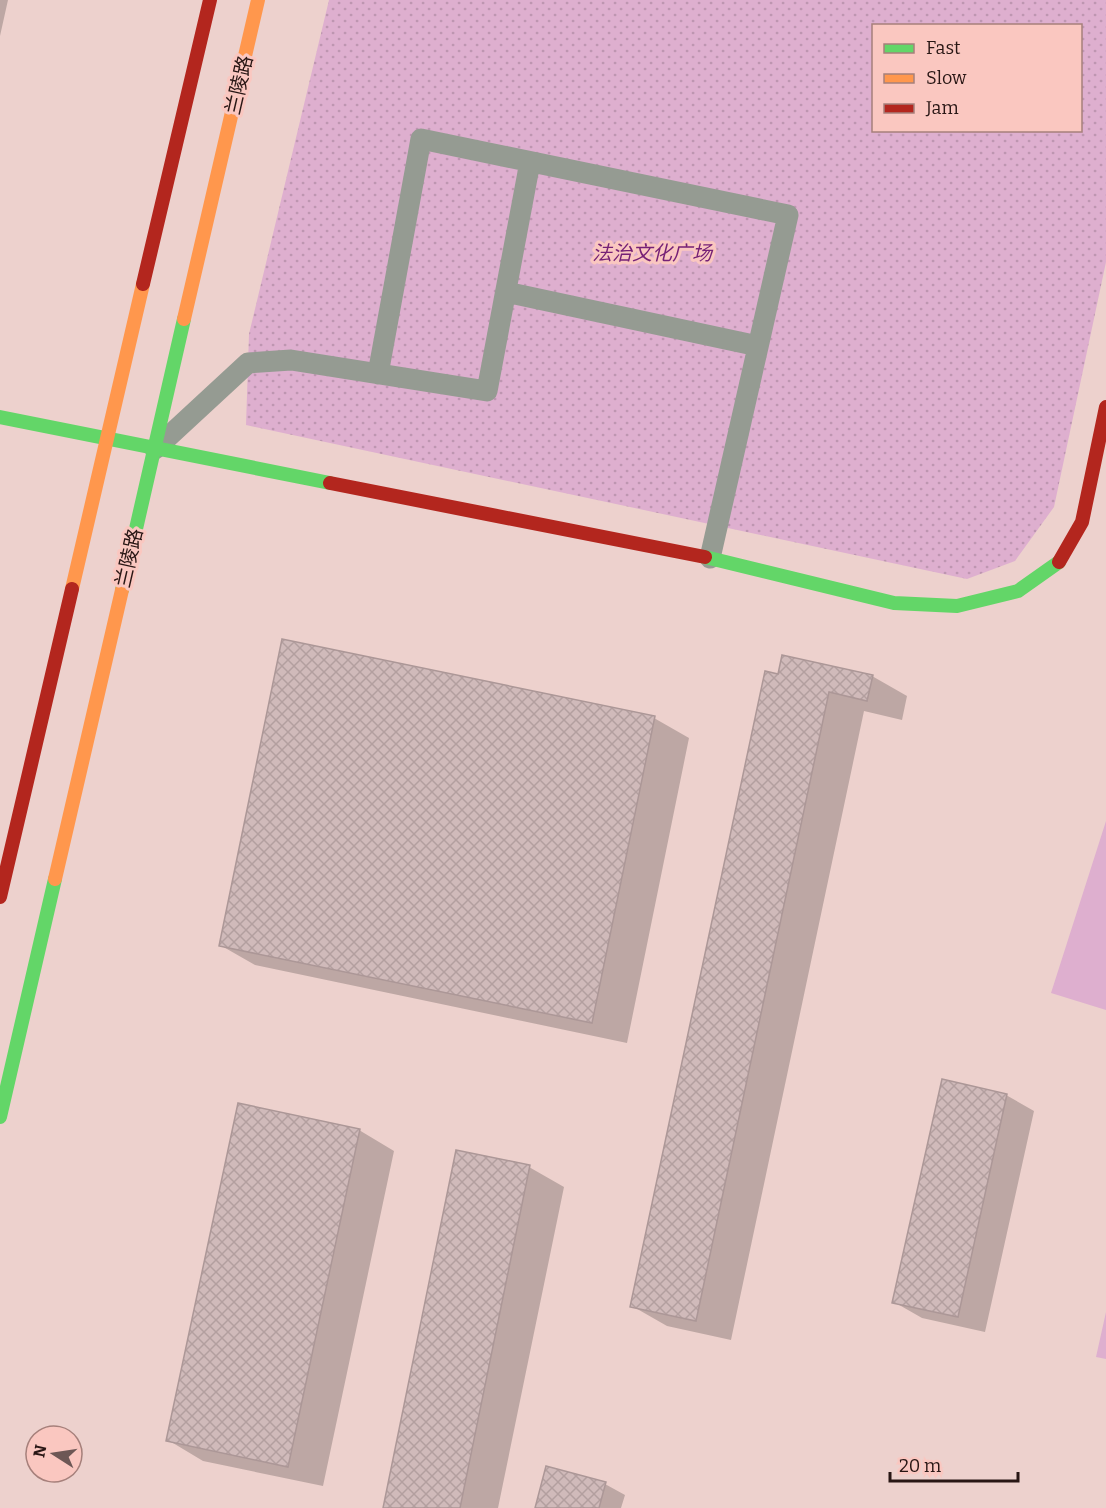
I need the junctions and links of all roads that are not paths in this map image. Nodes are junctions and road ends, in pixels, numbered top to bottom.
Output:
1 (210, 0) edge
2 (258, 0) edge
3 (530, 162) junction
4 (506, 292) junction
5 (758, 346) junction
6 (378, 374) junction
7 (1106, 406) edge
8 (0, 417) edge
9 (107, 440) junction
10 (154, 449) junction
11 (710, 558) junction
12 (0, 897) edge
13 (0, 1117) edge

1 - 9 street
2 - 10 street, 兰陵路
3 - 4 lane
3 - 5 lane
3 - 6 lane
4 - 5 lane
4 - 6 lane
5 - 11 lane
6 - 10 lane
7 - 11 street
8 - 9 street
9 - 10 street
9 - 12 street
10 - 11 street
10 - 13 street, 兰陵路

